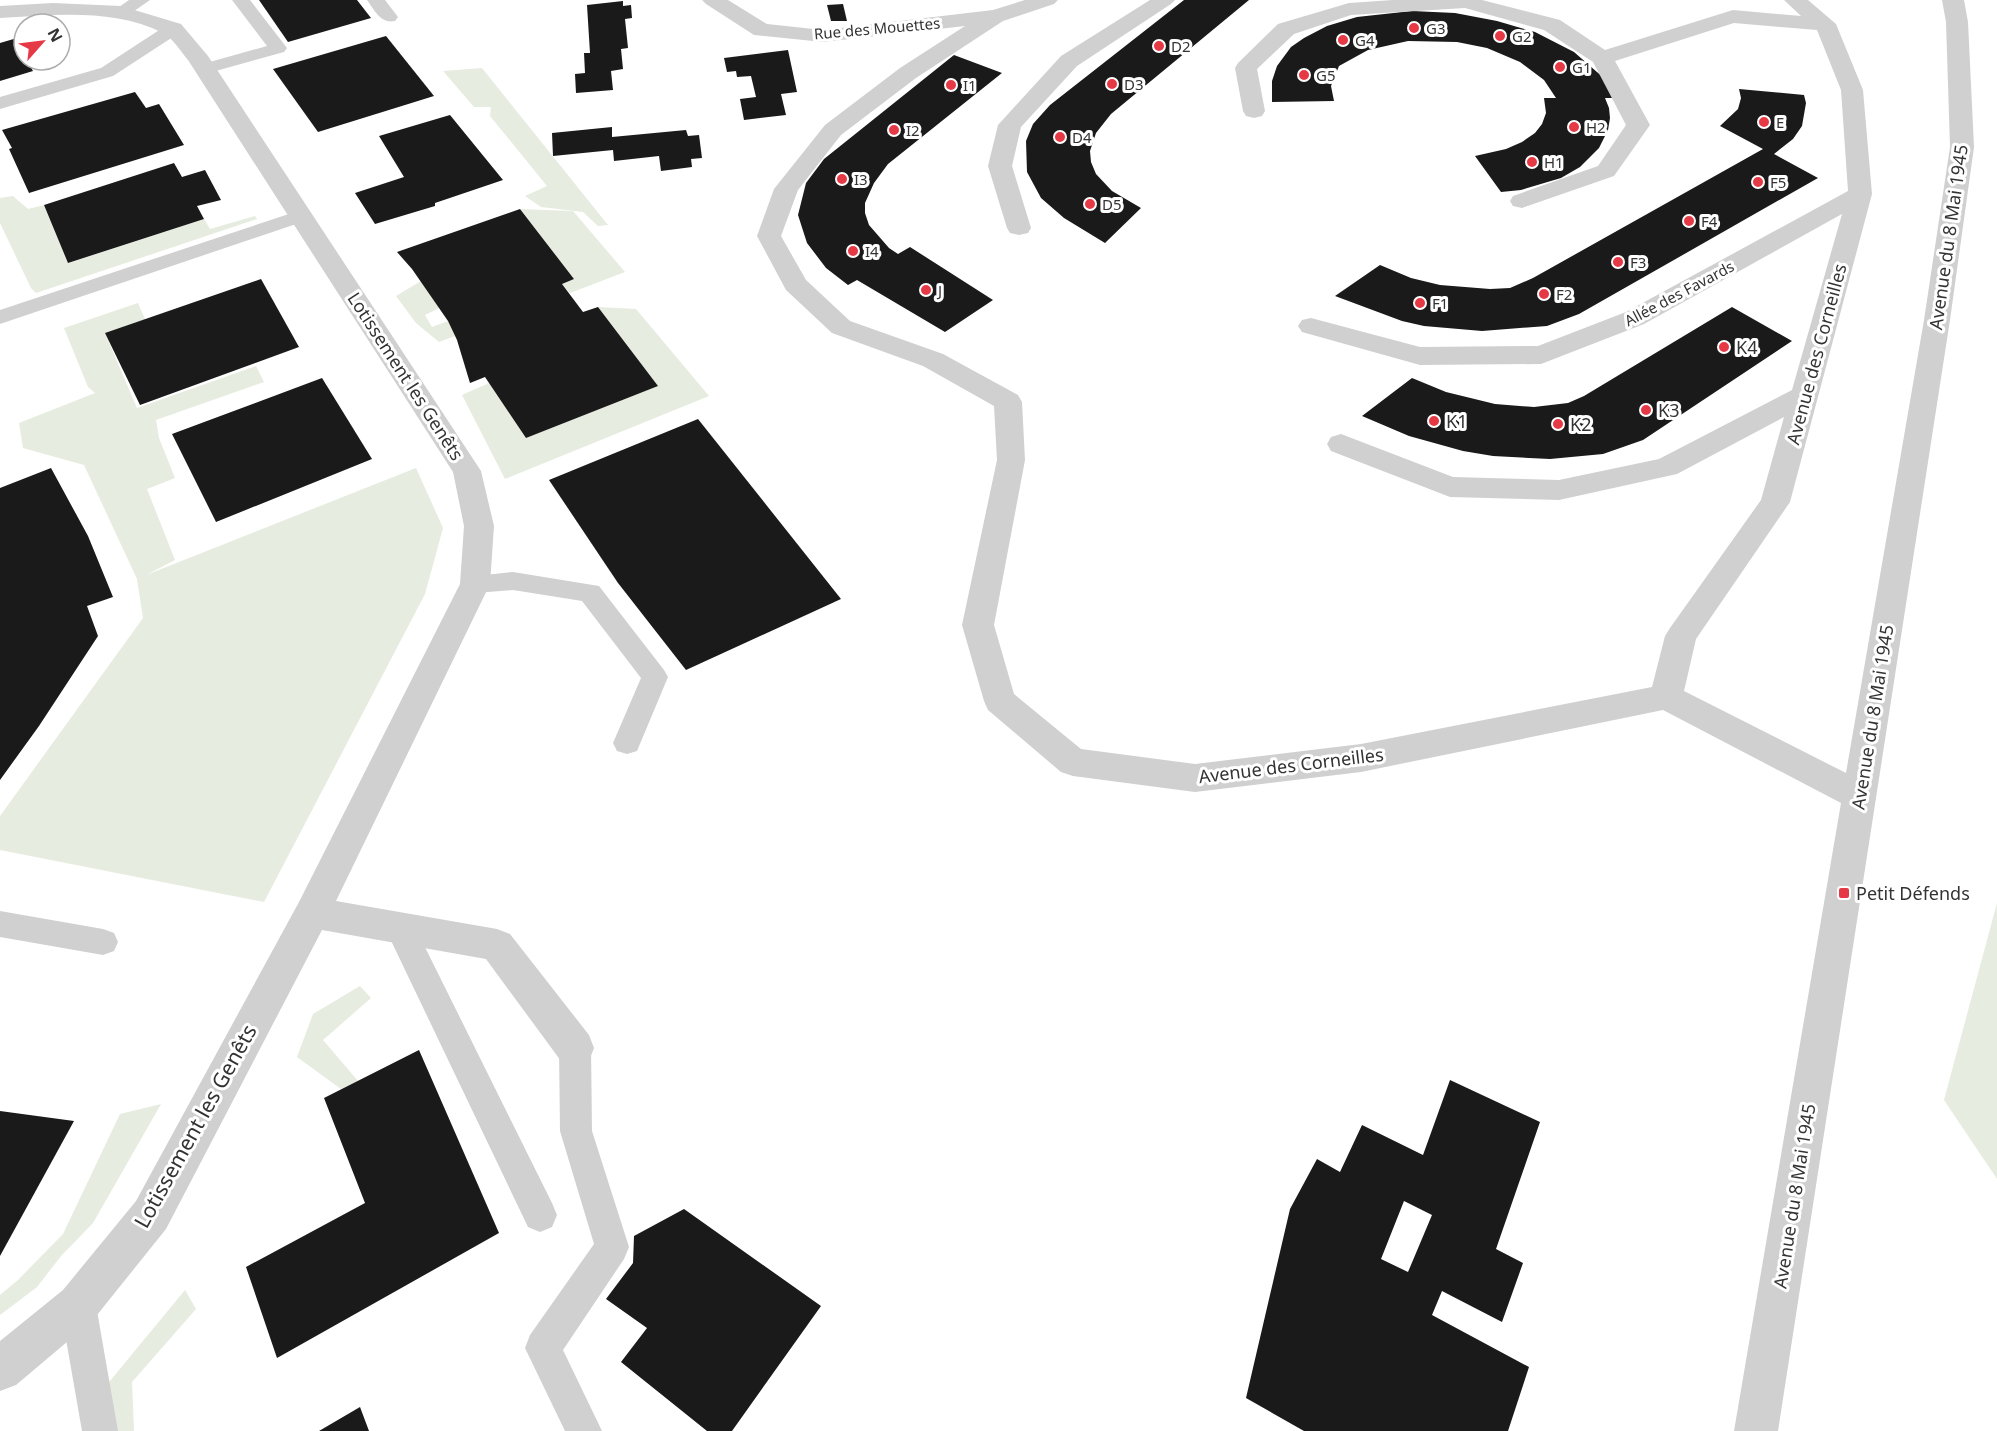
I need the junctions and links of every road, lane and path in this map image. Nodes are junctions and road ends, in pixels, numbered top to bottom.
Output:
1 (241, 0) edge
2 (376, 0) edge
3 (713, 0) edge
4 (1047, 0) edge
5 (1164, 0) edge
6 (1795, 0) edge
7 (1953, 0) edge
8 (131, 6) edge
9 (0, 12) edge
10 (995, 16) junction
11 (389, 17) dead end
12 (1825, 24) junction
13 (172, 29) junction
14 (1602, 58) junction
15 (205, 69) junction
16 (0, 103) edge
17 (1254, 111) dead end
18 (1860, 194) junction
19 (1522, 201) dead end
20 (301, 216) junction
21 (1020, 228) dead end
22 (0, 317) edge
23 (1311, 326) dead end
24 (1806, 394) junction
25 (1341, 444) dead end
26 (475, 584) junction
27 (1666, 697) junction
28 (627, 743) dead end
29 (1859, 796) junction
30 (312, 913) junction
31 (0, 924) edge
32 (400, 928) junction
33 (103, 942) dead end
34 (575, 1048) joint
35 (540, 1215) dead end
36 (78, 1305) junction
37 (0, 1370) edge
38 (100, 1431) edge
39 (584, 1431) edge
40 (1756, 1431) edge

1 - 15 lane
2 - 11 lane
3 - 10 street, Rue des Mouettes
4 - 10 street, Rue des Mouettes
5 - 21 street
6 - 12 street, Avenue des Corneilles
7 - 29 street, Avenue du 8 Mai 1945
8 - 9 street
8 - 13 street
10 - 27 street, Avenue des Corneilles
12 - 14 street
12 - 18 street, Avenue des Corneilles
13 - 15 street, Lotissement les Genêts
13 - 16 lane
14 - 17 street
14 - 19 street
15 - 20 street, Lotissement les Genêts
18 - 23 street, Allée des Favards
18 - 24 street, Avenue des Corneilles
20 - 22 lane
20 - 26 street, Lotissement les Genêts
24 - 25 street
24 - 27 street, Avenue des Corneilles
26 - 28 lane
26 - 30 street, Lotissement les Genêts
27 - 29 street
29 - 40 street, Avenue du 8 Mai 1945
30 - 32 street
30 - 36 street, Lotissement les Genêts
31 - 33 lane
32 - 34 street
32 - 35 lane
34 - 39 lane
36 - 37 street, Lotissement les Genêts
36 - 38 lane

